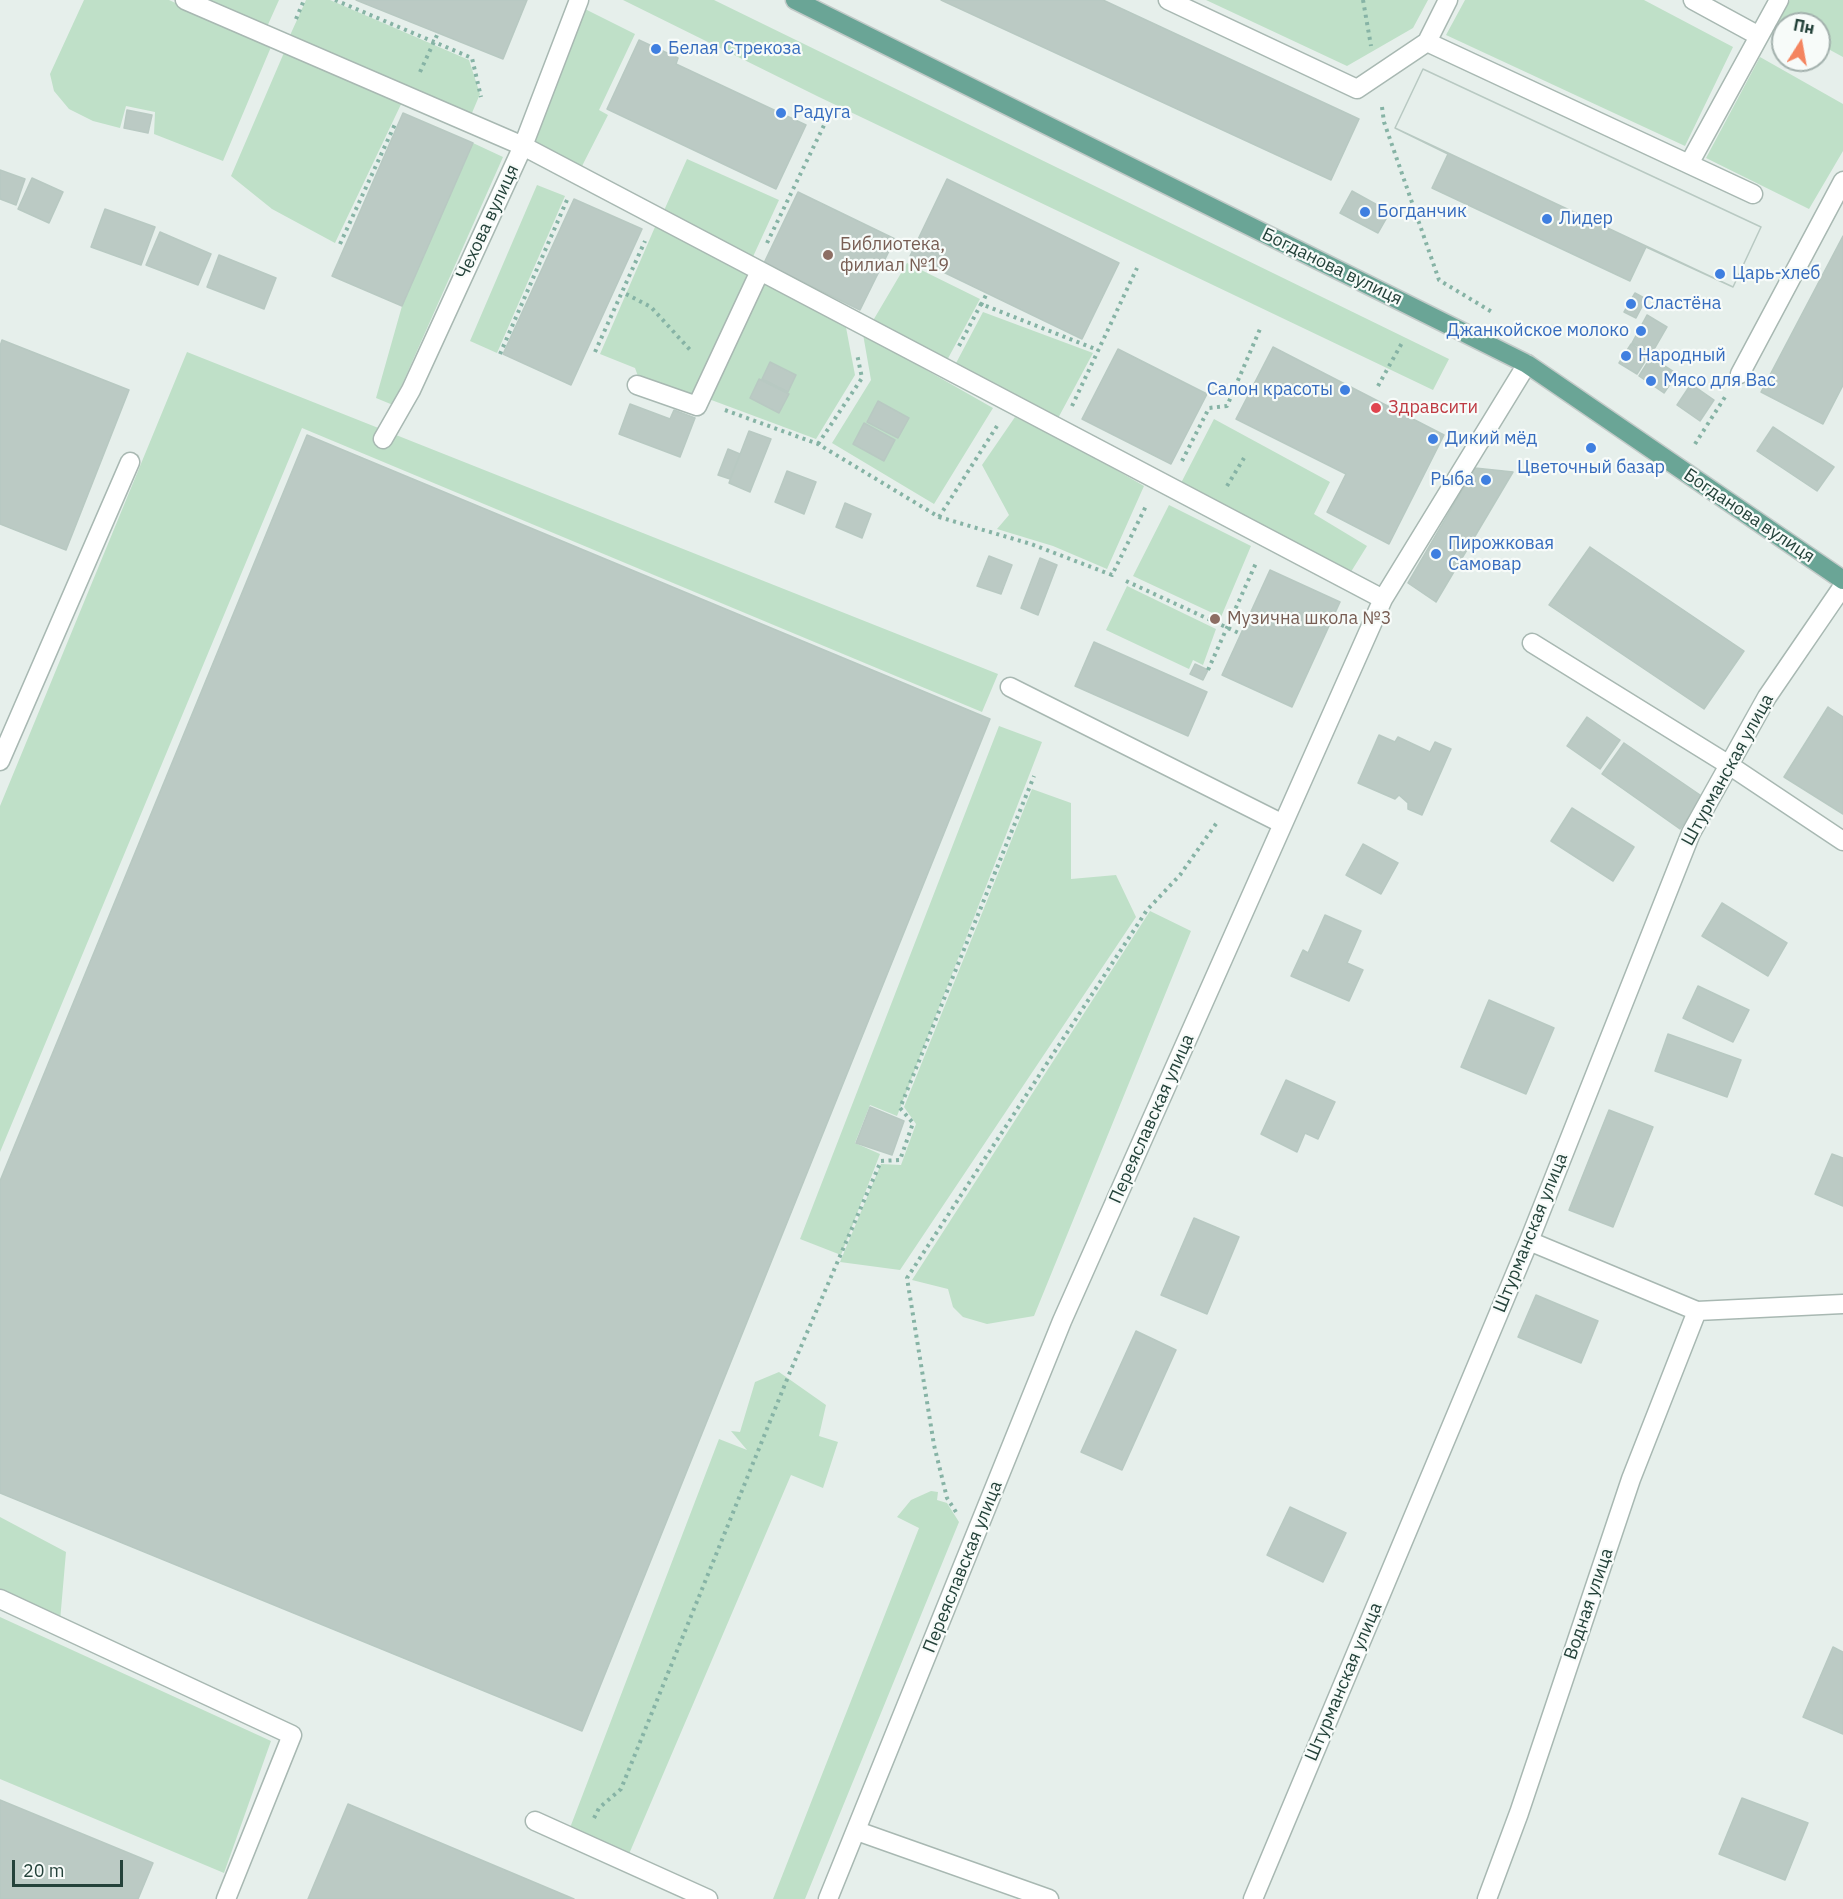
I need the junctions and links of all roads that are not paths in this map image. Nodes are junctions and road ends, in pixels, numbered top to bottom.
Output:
1 (186, 0) edge
2 (579, 0) edge
3 (1168, 0) edge
4 (1448, 0) edge
5 (1693, 0) edge
6 (1779, 0) edge
7 (802, 2) edge
8 (1760, 36) junction
9 (1427, 42) junction
10 (523, 146) junction
11 (1689, 164) junction
12 (1843, 181) edge
13 (1753, 194) dead end
14 (757, 270) junction
15 (1527, 364) junction
16 (1740, 374) road end
17 (637, 385) dead end
18 (382, 439) dead end
19 (130, 462) dead end
20 (1843, 580) edge
21 (1843, 586) edge
22 (1383, 599) junction
23 (1532, 643) dead end
24 (1010, 687) dead end
25 (0, 761) edge
26 (1729, 765) junction
27 (1283, 824) junction
28 (1843, 841) edge
29 (1529, 1241) junction
30 (1843, 1304) edge
31 (1697, 1311) junction
32 (0, 1599) edge
33 (535, 1821) dead end
34 (857, 1831) junction
35 (226, 1899) edge
36 (708, 1899) edge
37 (828, 1899) edge
38 (1049, 1899) edge
39 (1253, 1899) edge
40 (1487, 1899) edge

1 - 10 street
2 - 10 street, Чехова вулиця
3 - 9 street
4 - 9 street
5 - 8 street
6 - 8 street
7 - 15 main road, Богданова вулиця
8 - 11 street
9 - 11 street
10 - 14 street
10 - 18 street, Чехова вулиця
11 - 13 street
12 - 16 street
14 - 17 street
14 - 22 street
15 - 20 main road, Богданова вулиця
15 - 22 street, Переяславская улица
19 - 25 street
21 - 26 street, Штурманская улица
22 - 27 street, Переяславская улица
23 - 26 street
24 - 27 street
26 - 28 street
26 - 29 street, Штурманская улица
27 - 34 street, Переяславская улица
29 - 31 street
29 - 39 street, Штурманская улица
30 - 31 street
31 - 40 street, Водная улица
32 - 35 street
33 - 36 street
34 - 37 street, Переяславская улица
34 - 38 street

